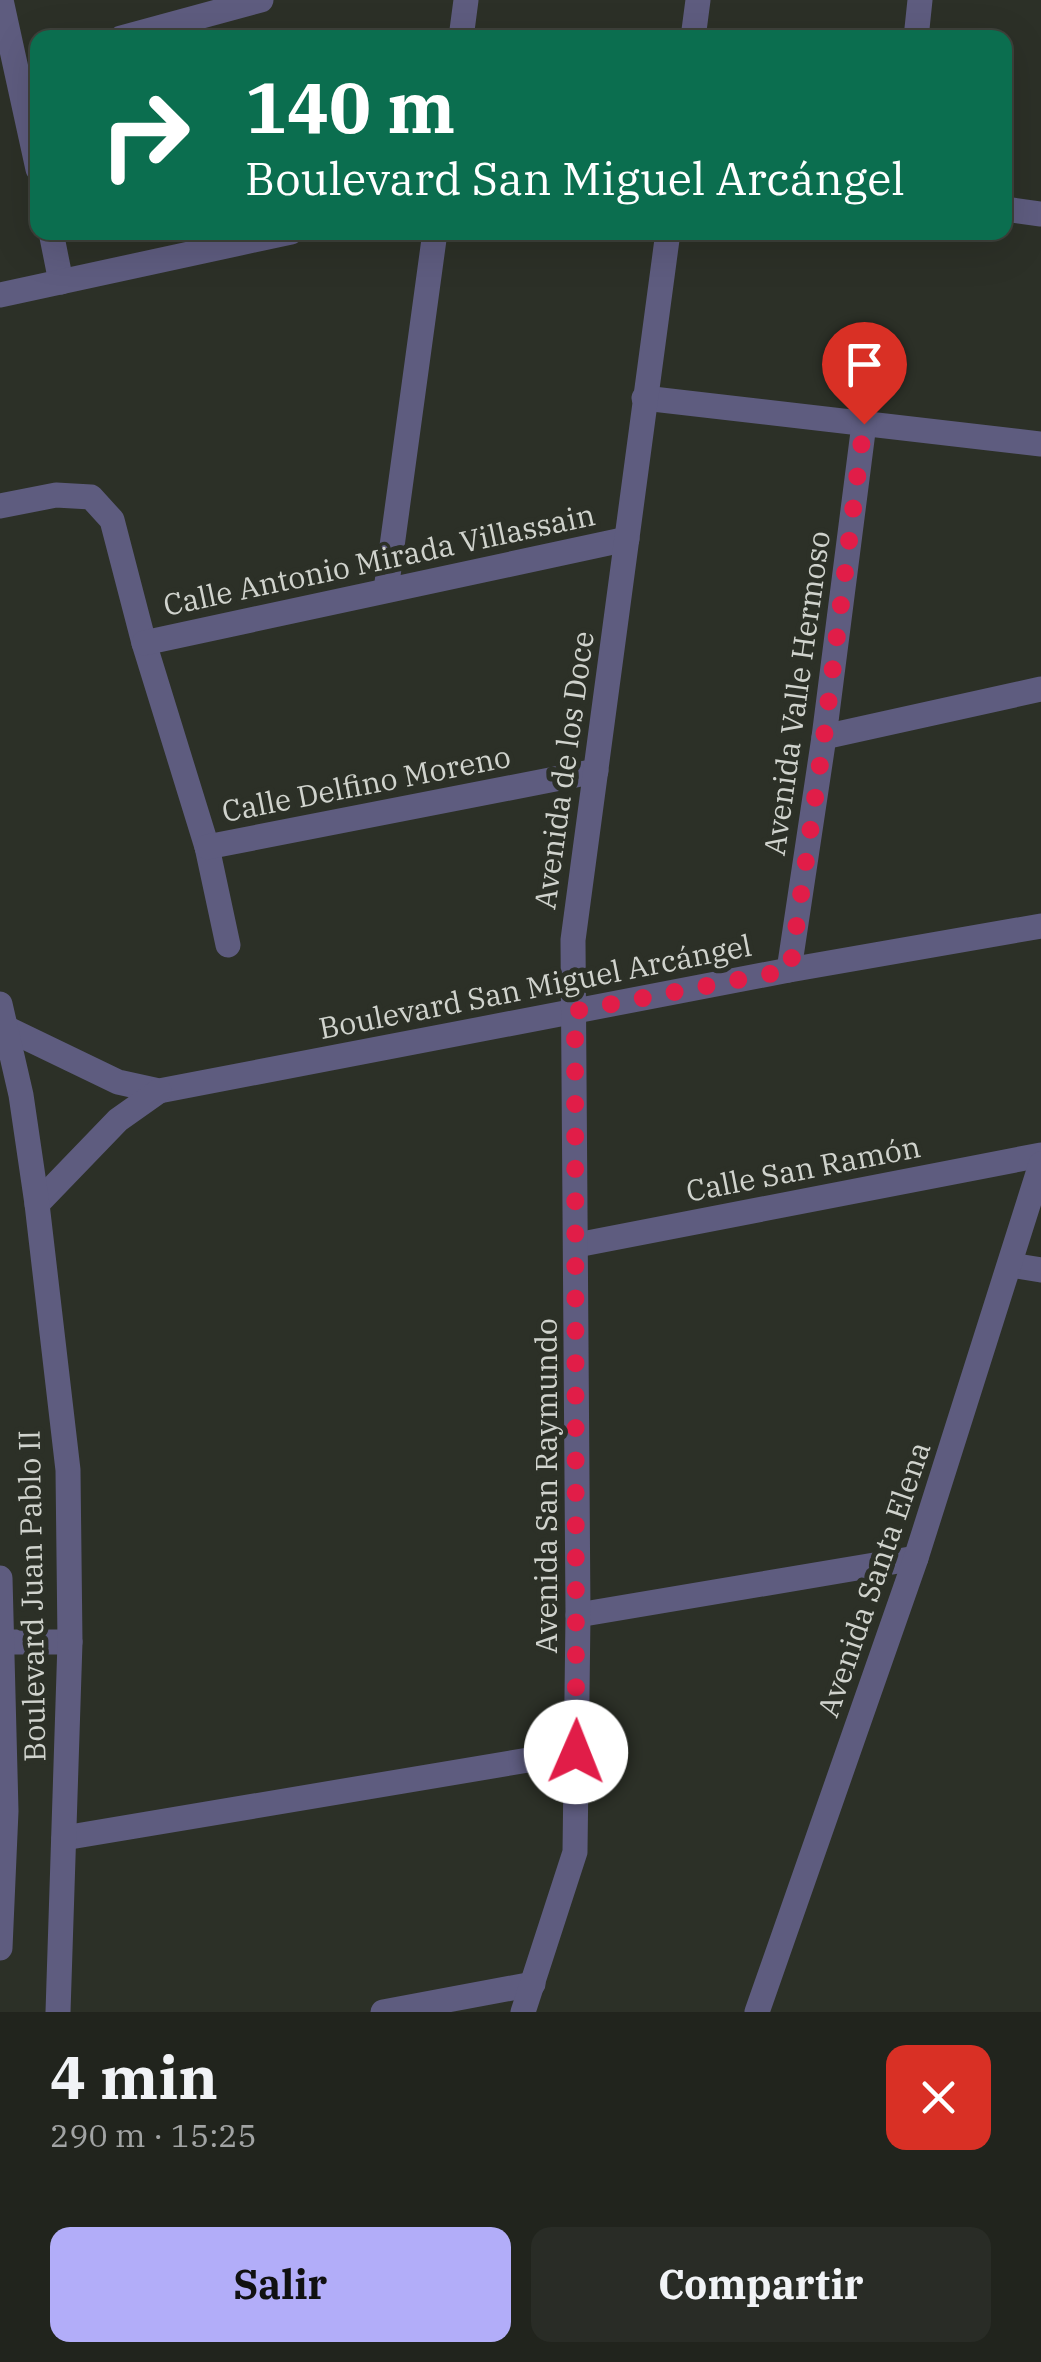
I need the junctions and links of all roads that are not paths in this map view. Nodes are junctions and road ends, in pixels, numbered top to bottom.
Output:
1 (1, 0) edge
2 (261, 0) edge
3 (466, 0) edge
4 (698, 0) edge
5 (920, 0) edge
6 (150, 30) edge
7 (462, 30) edge
8 (694, 30) edge
9 (917, 30) edge
10 (27, 63) edge
11 (30, 92) edge
12 (1012, 210) edge
13 (1041, 214) edge
14 (53, 240) edge
15 (254, 240) edge
16 (434, 240) edge
17 (667, 240) edge
18 (61, 282) junction
19 (0, 295) edge
20 (644, 398) junction
21 (864, 424) junction
22 (1041, 444) edge
23 (0, 506) edge
24 (626, 539) junction
25 (386, 590) junction
26 (144, 644) junction
27 (1041, 689) edge
28 (824, 737) junction
29 (596, 771) junction
30 (206, 847) junction
31 (1041, 926) edge
32 (228, 946) dead end
33 (790, 970) junction
34 (575, 1011) junction
35 (3, 1016) edge
36 (159, 1091) junction
37 (1041, 1155) edge
38 (1041, 1164) edge
39 (37, 1204) junction
40 (577, 1245) junction
41 (1011, 1266) junction
42 (1041, 1270) edge
43 (916, 1558) junction
44 (0, 1578) edge
45 (578, 1615) junction
46 (8, 1642) edge
47 (60, 1642) junction
48 (576, 1752) junction
49 (64, 1838) junction
50 (0, 1948) edge
51 (533, 1984) junction
52 (58, 2012) edge
53 (383, 2012) edge
54 (523, 2012) edge
55 (756, 2012) edge

1 - 10 street
2 - 6 street
3 - 7 street
4 - 8 street
5 - 9 street
10 - 11 street
12 - 13 street
14 - 18 street
15 - 18 street
16 - 25 street
17 - 20 street
18 - 19 street
20 - 21 street
20 - 24 street, Avenida de los Doce
21 - 22 street
21 - 28 street, Avenida Valle Hermoso
23 - 26 street
24 - 25 street, Calle Antonio Mirada Villassain
24 - 29 street, Avenida de los Doce
25 - 26 street, Calle Antonio Mirada Villassain
26 - 30 street
27 - 28 street
28 - 33 street, Avenida Valle Hermoso
29 - 30 street, Calle Delfino Moreno
29 - 34 street, Avenida de los Doce
30 - 32 street
31 - 33 street, Boulevard San Miguel Arcángel
33 - 34 street, Boulevard San Miguel Arcángel
34 - 36 street, Boulevard San Miguel Arcángel
34 - 40 street, Avenida San Raymundo
35 - 36 street, Boulevard San Miguel Arcángel
35 - 39 street, Boulevard Juan Pablo II
36 - 39 street, Boulevard San Miguel Arcángel
37 - 40 street, Calle San Ramón
38 - 41 street, Avenida Santa Elena
39 - 47 street, Boulevard Juan Pablo II
40 - 45 street, Avenida San Raymundo
41 - 42 street
41 - 43 street, Avenida Santa Elena
43 - 45 street
43 - 55 street, Avenida Santa Elena
44 - 46 street, Boulevard Juan Pablo II
45 - 48 street, Avenida San Raymundo
46 - 47 street
46 - 50 street, Boulevard Juan Pablo II
47 - 49 street, Boulevard Juan Pablo II
48 - 49 street
48 - 51 street, Avenida San Raymundo
49 - 52 street, Boulevard Juan Pablo II
51 - 53 street
51 - 54 street, Avenida San Raymundo

